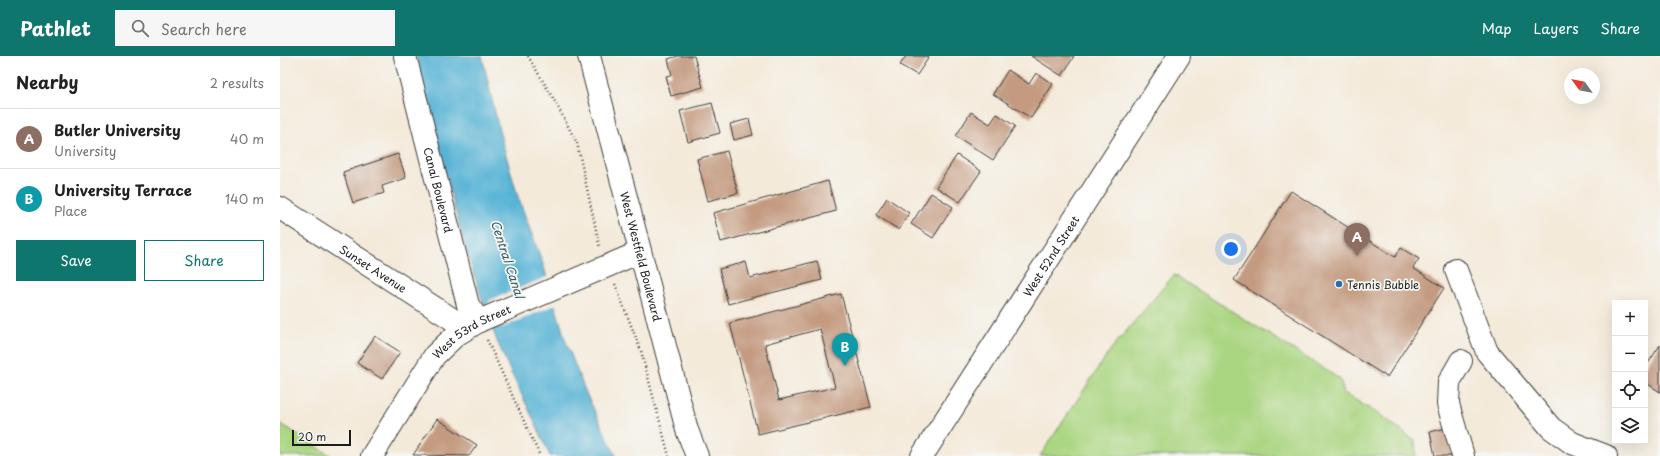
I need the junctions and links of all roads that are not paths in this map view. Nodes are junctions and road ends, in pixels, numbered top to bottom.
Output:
1 (405, 56) edge
2 (589, 56) edge
3 (1171, 59) edge
4 (280, 208) edge
5 (640, 252) junction
6 (1456, 270) dead end
7 (472, 324) junction
8 (1479, 332) junction
9 (1487, 352) junction
10 (1461, 362) junction
11 (372, 456) edge
12 (697, 456) edge
13 (922, 456) edge
14 (1463, 456) edge
15 (1606, 456) edge

1 - 7 street, Canal Boulevard
2 - 5 street, West Westfield Boulevard
3 - 13 street, West 52nd Street
4 - 7 street, Sunset Avenue
5 - 7 street, West 53rd Street
5 - 12 street, West Westfield Boulevard
6 - 8 street
7 - 11 street, West 53rd Street
8 - 9 street
8 - 10 street
9 - 10 street
9 - 15 street
10 - 14 street

